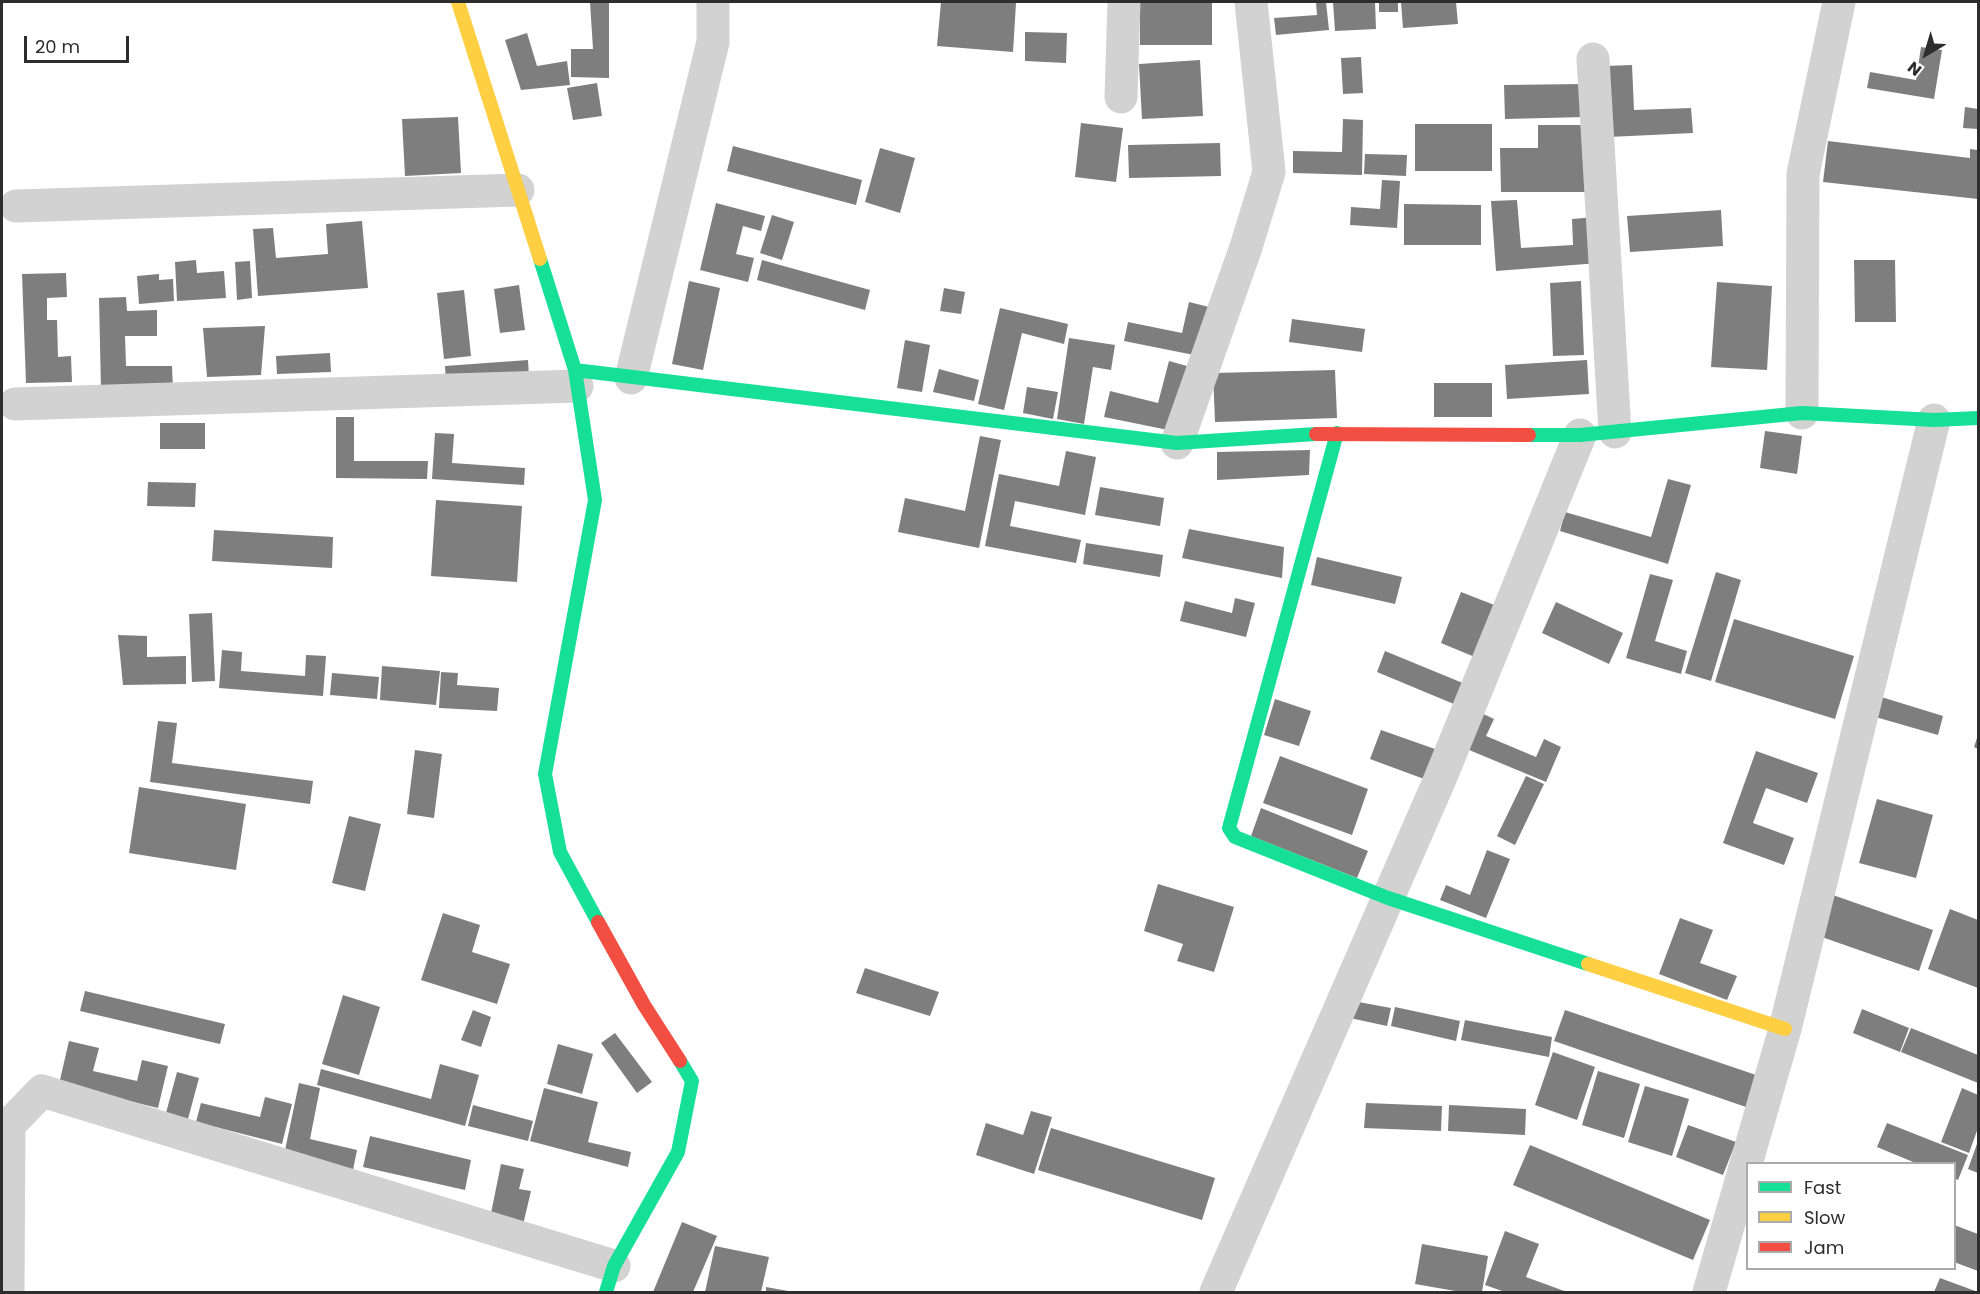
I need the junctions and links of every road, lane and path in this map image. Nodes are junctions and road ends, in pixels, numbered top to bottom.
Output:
1 (458, 2) edge
2 (713, 2) edge
3 (1124, 2) edge
4 (1251, 2) edge
5 (1839, 2) edge
6 (1593, 59) dead end
7 (1120, 97) dead end
8 (518, 190) junction
9 (16, 206) dead end
10 (576, 378) junction
11 (631, 378) junction
12 (15, 404) dead end
13 (1802, 413) junction
14 (1978, 418) edge
15 (1934, 420) junction
16 (1615, 432) junction
17 (1336, 434) junction
18 (1580, 435) junction
19 (1177, 443) junction
20 (1388, 898) junction
21 (1785, 1029) junction
22 (1747, 1162) edge
23 (1746, 1164) edge
24 (610, 1279) edge
25 (8, 1293) edge
26 (1216, 1293) edge
27 (1709, 1293) edge

1 - 8 street
2 - 11 street
3 - 7 street
4 - 19 street
5 - 13 street
6 - 16 street
8 - 9 street
8 - 10 street
10 - 11 street
10 - 12 street
10 - 24 street
11 - 19 street
13 - 15 street
13 - 16 street
14 - 15 street
15 - 21 street
16 - 18 street
17 - 18 street
17 - 19 street
17 - 20 street
18 - 20 street
20 - 21 street
20 - 26 street
21 - 22 street
23 - 27 street
24 - 25 street

